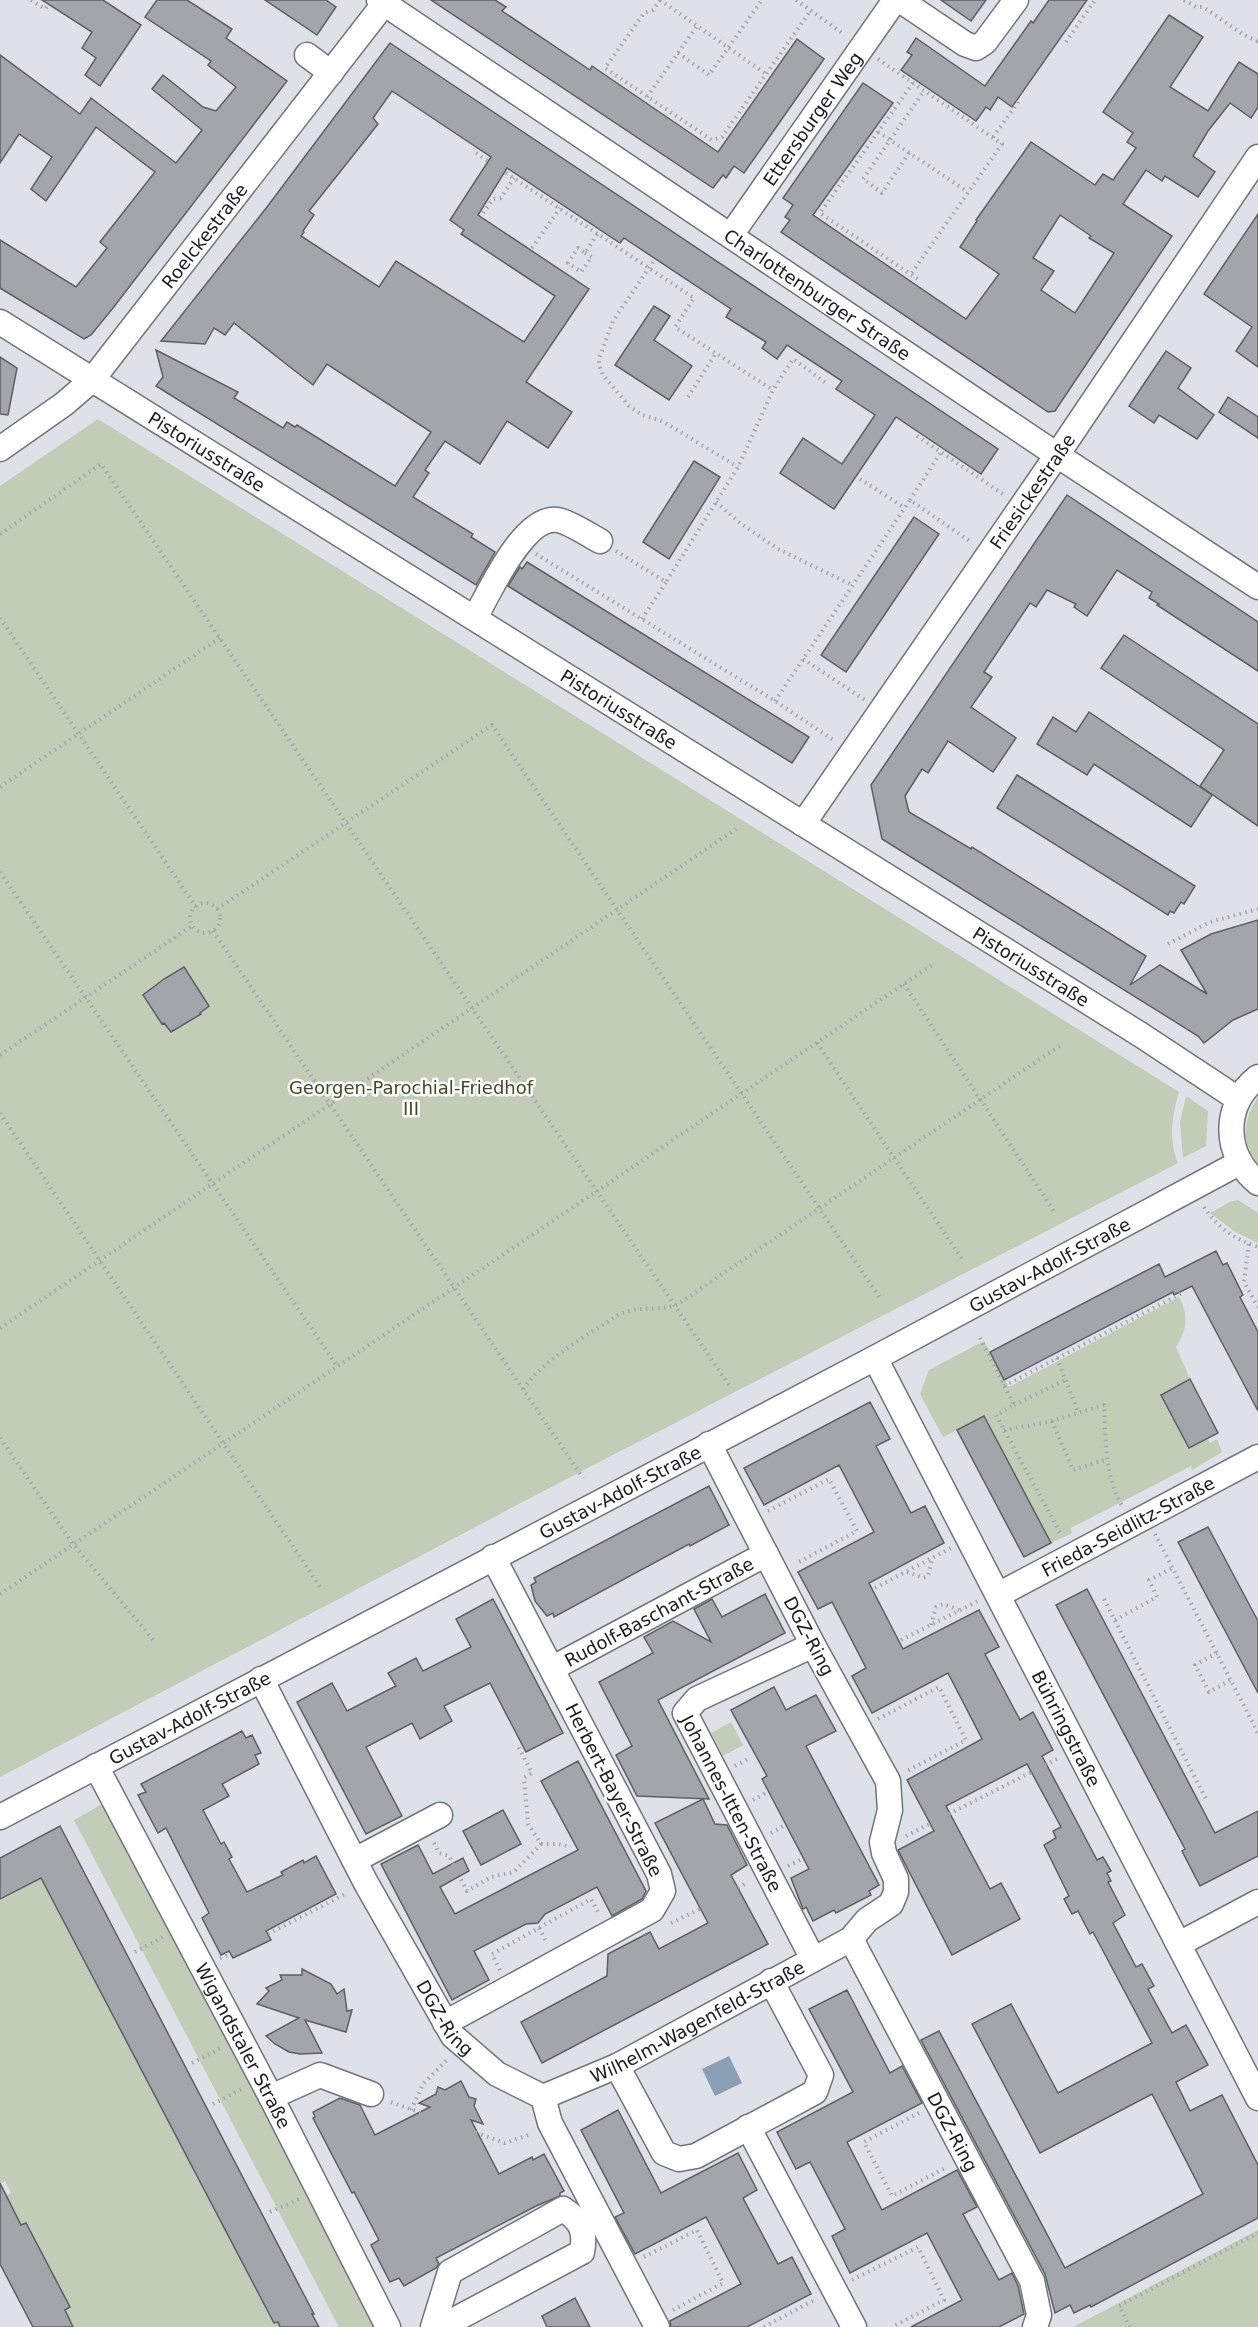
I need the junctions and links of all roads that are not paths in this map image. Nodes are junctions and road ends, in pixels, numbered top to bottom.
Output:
1 (895, 0) edge
2 (900, 0) edge
3 (1016, 0) edge
4 (384, 1) edge
5 (307, 55) dead end
6 (331, 73) junction
7 (1258, 157) edge
8 (731, 235) junction
9 (0, 321) edge
10 (92, 380) junction
11 (0, 449) edge
12 (1057, 455) junction
13 (600, 541) road end
14 (1258, 587) edge
15 (475, 618) junction
16 (803, 824) junction
17 (1258, 1077) edge
18 (1238, 1099) junction
19 (1239, 1163) junction
20 (1258, 1184) edge
21 (875, 1358) junction
22 (709, 1444) junction
23 (1258, 1457) edge
24 (492, 1557) junction
25 (771, 1564) junction
26 (989, 1598) junction
27 (813, 1645) junction
28 (553, 1668) junction
29 (261, 1679) junction
30 (96, 1766) junction
31 (0, 1817) edge
32 (432, 1819) road end
33 (885, 1832) joint
34 (355, 1860) junction
35 (1258, 1902) edge
36 (851, 1939) junction
37 (1179, 1944) junction
38 (813, 1959) junction
39 (771, 1982) junction
40 (445, 2023) junction
41 (617, 2066) junction
42 (266, 2088) junction
43 (371, 2094) road end
44 (543, 2097) junction
45 (1258, 2098) edge
46 (748, 2127) junction
47 (584, 2209) junction
48 (655, 2324) edge
49 (388, 2327) edge
50 (433, 2327) edge
51 (441, 2327) edge
52 (854, 2327) edge
53 (1035, 2327) edge

1 - 8 street, Ettersburger Weg
2 - 3 street
4 - 6 street, Roelckestraße
4 - 8 street, Charlottenburger Straße
5 - 6 street
6 - 10 street, Roelckestraße
7 - 12 street, Friesickestraße
8 - 12 street, Charlottenburger Straße
9 - 10 street, Pistoriusstraße
10 - 11 street, Roelckestraße
10 - 15 street, Pistoriusstraße
12 - 14 street, Charlottenburger Straße
12 - 16 street, Friesickestraße
13 - 15 street
15 - 16 street, Pistoriusstraße
16 - 18 street, Pistoriusstraße
17 - 18 street
18 - 19 street
19 - 20 street
19 - 21 street, Gustav-Adolf-Straße
21 - 22 street, Gustav-Adolf-Straße
21 - 26 street, Bühringstraße
22 - 24 street, Gustav-Adolf-Straße
22 - 25 street, DGZ-Ring
23 - 26 street, Frieda-Seidlitz-Straße
24 - 28 street, Herbert-Bayer-Straße
24 - 29 street, Gustav-Adolf-Straße
25 - 27 street, DGZ-Ring
25 - 28 street, Rudolf-Baschant-Straße
26 - 37 street, Bühringstraße
27 - 33 street, DGZ-Ring
27 - 38 street, Johannes-Itten-Straße
28 - 40 street, Herbert-Bayer-Straße
29 - 30 street, Gustav-Adolf-Straße
29 - 34 street, DGZ-Ring
30 - 31 street, Gustav-Adolf-Straße
30 - 42 street, Wigandstaler Straße
32 - 34 street
33 - 36 street, Wilhelm-Wagenfeld-Straße
34 - 40 street, DGZ-Ring
35 - 37 street
36 - 38 street, Wilhelm-Wagenfeld-Straße
36 - 53 street, DGZ-Ring
37 - 45 street, Bühringstraße
38 - 39 street, Wilhelm-Wagenfeld-Straße
39 - 41 street, Wilhelm-Wagenfeld-Straße
39 - 46 street
40 - 44 street, DGZ-Ring
41 - 44 street, Wilhelm-Wagenfeld-Straße
41 - 46 street
42 - 43 street
42 - 49 street, Wigandstaler Straße
44 - 47 street
46 - 52 street
47 - 48 street
47 - 50 street
47 - 51 street

